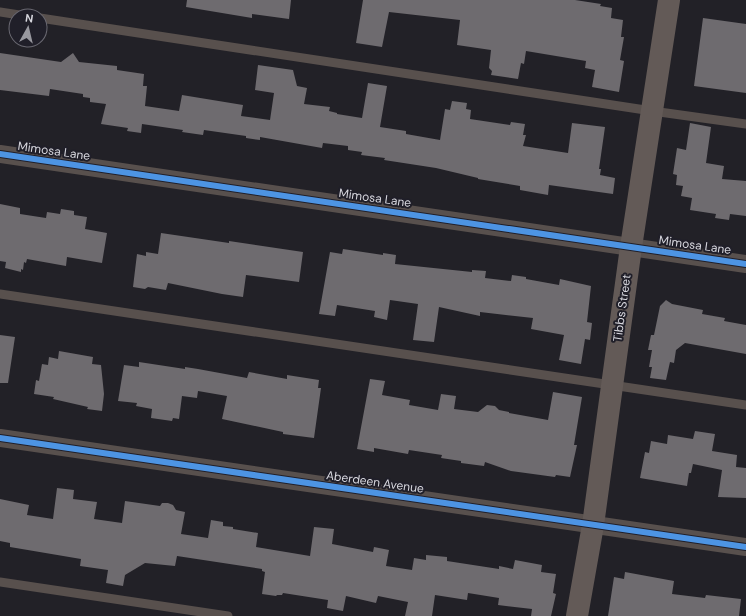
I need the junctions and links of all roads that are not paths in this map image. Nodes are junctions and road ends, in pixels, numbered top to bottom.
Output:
1 (669, 0) edge
2 (48, 19) edge
3 (652, 111) junction
4 (746, 124) edge
5 (0, 154) edge
6 (631, 247) junction
7 (746, 264) edge
8 (0, 294) edge
9 (612, 385) junction
10 (746, 404) edge
11 (0, 438) edge
12 (593, 525) junction
13 (746, 547) edge
14 (0, 582) edge
15 (228, 616) edge
16 (577, 616) edge

1 - 3 street, Tibbs Street
2 - 3 lane
3 - 4 lane
3 - 6 street, Tibbs Street
5 - 6 street, Mimosa Lane
6 - 7 street, Mimosa Lane
6 - 9 street, Tibbs Street
8 - 9 lane
9 - 10 lane
9 - 12 street, Tibbs Street
11 - 12 street, Aberdeen Avenue
12 - 13 street, Aberdeen Avenue
12 - 16 street, Tibbs Street
14 - 15 lane

